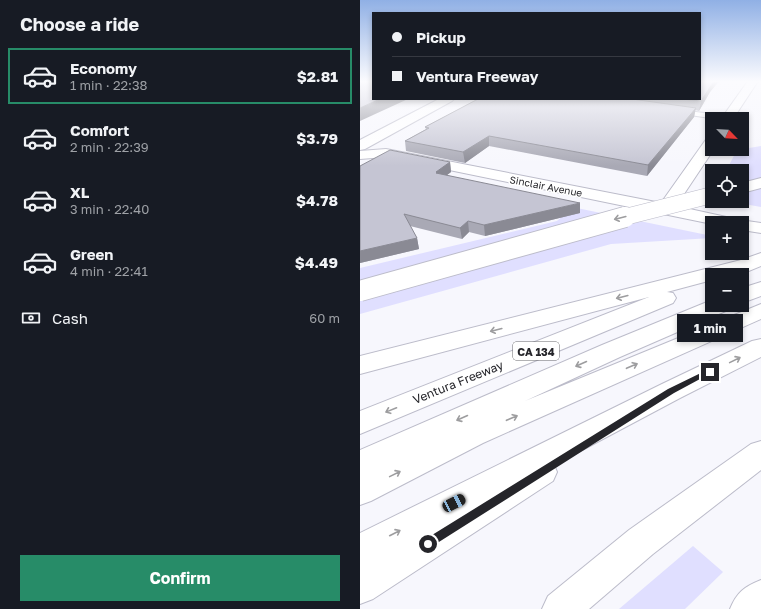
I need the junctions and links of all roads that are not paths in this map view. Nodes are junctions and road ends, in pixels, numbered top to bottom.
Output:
1 (428, 109) edge
2 (670, 110) edge
3 (705, 116) edge
4 (360, 146) edge
5 (705, 151) edge
6 (360, 155) edge
7 (761, 183) edge
8 (749, 186) edge
9 (705, 197) edge
10 (665, 210) junction
11 (705, 218) edge
12 (749, 226) edge
13 (761, 228) edge
14 (751, 263) edge
15 (738, 268) edge
16 (705, 281) edge
17 (761, 288) edge
18 (360, 291) edge
19 (749, 293) edge
20 (761, 310) edge
21 (705, 311) edge
22 (761, 347) edge
23 (360, 365) edge
24 (671, 391) junction
25 (360, 423) edge
26 (761, 453) edge
27 (360, 464) edge
28 (360, 491) edge
29 (360, 551) edge
30 (360, 586) edge
31 (761, 598) edge
32 (561, 609) edge
33 (749, 609) edge

1 - 4 main road
2 - 3 lane
5 - 10 main road
6 - 10 main road, Sinclair Avenue
7 - 8 main road
9 -> 18 main road, bridge
10 - 11 main road, Sinclair Avenue
12 - 13 main road
14 - 15 main road
14 -> 23 main road
16 -> 25 main road, Ventura Freeway / CA 134
17 - 19 main road
28 -> 20 main road
21 -> 27 main road
24 -> 22 main road
29 -> 24 main road
24 - 30 main road
26 - 32 main road
31 - 33 main road

